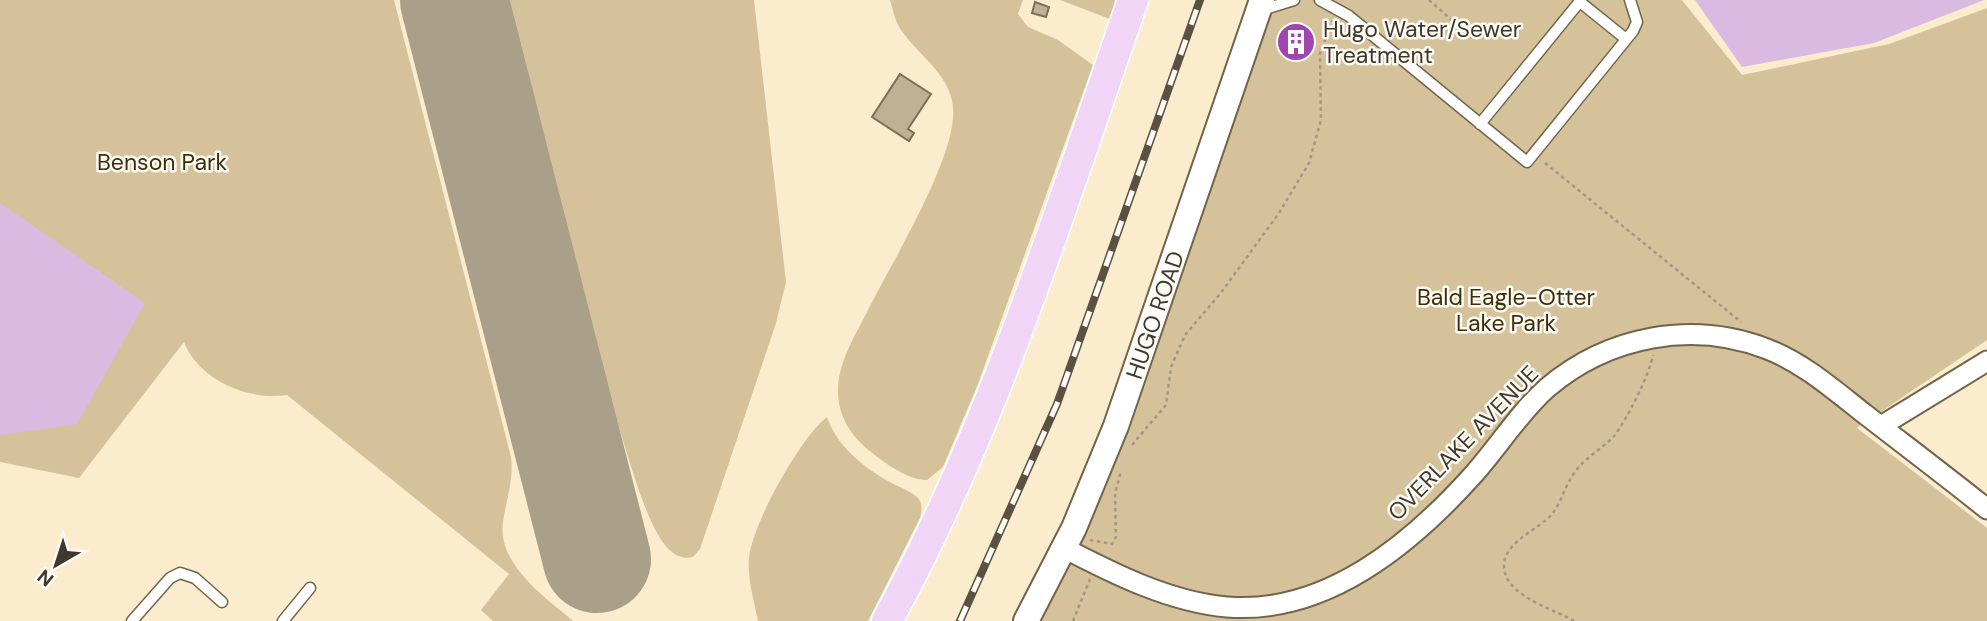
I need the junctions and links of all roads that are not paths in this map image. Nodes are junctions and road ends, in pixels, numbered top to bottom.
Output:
1 (1133, 0) edge
2 (1294, 0) edge
3 (1320, 0) edge
4 (1630, 0) edge
5 (1581, 1) edge
6 (1260, 6) edge
7 (1626, 39) junction
8 (1480, 124) junction
9 (1987, 361) edge
10 (1881, 426) junction
11 (1987, 509) edge
12 (1064, 548) junction
13 (310, 587) dead end
14 (222, 602) dead end
15 (132, 621) edge
16 (283, 621) edge
17 (887, 621) edge
18 (1026, 621) edge

1 - 17 main road
2 - 6 lane
3 - 8 lane
4 - 7 lane
5 - 7 lane
5 - 8 lane
6 - 12 street, HUGO ROAD
7 - 8 lane
9 - 10 street
10 - 11 street, OVERLAKE AVENUE
10 - 12 street, OVERLAKE AVENUE
12 - 18 street, HUGO ROAD
13 - 16 lane
14 - 15 lane

